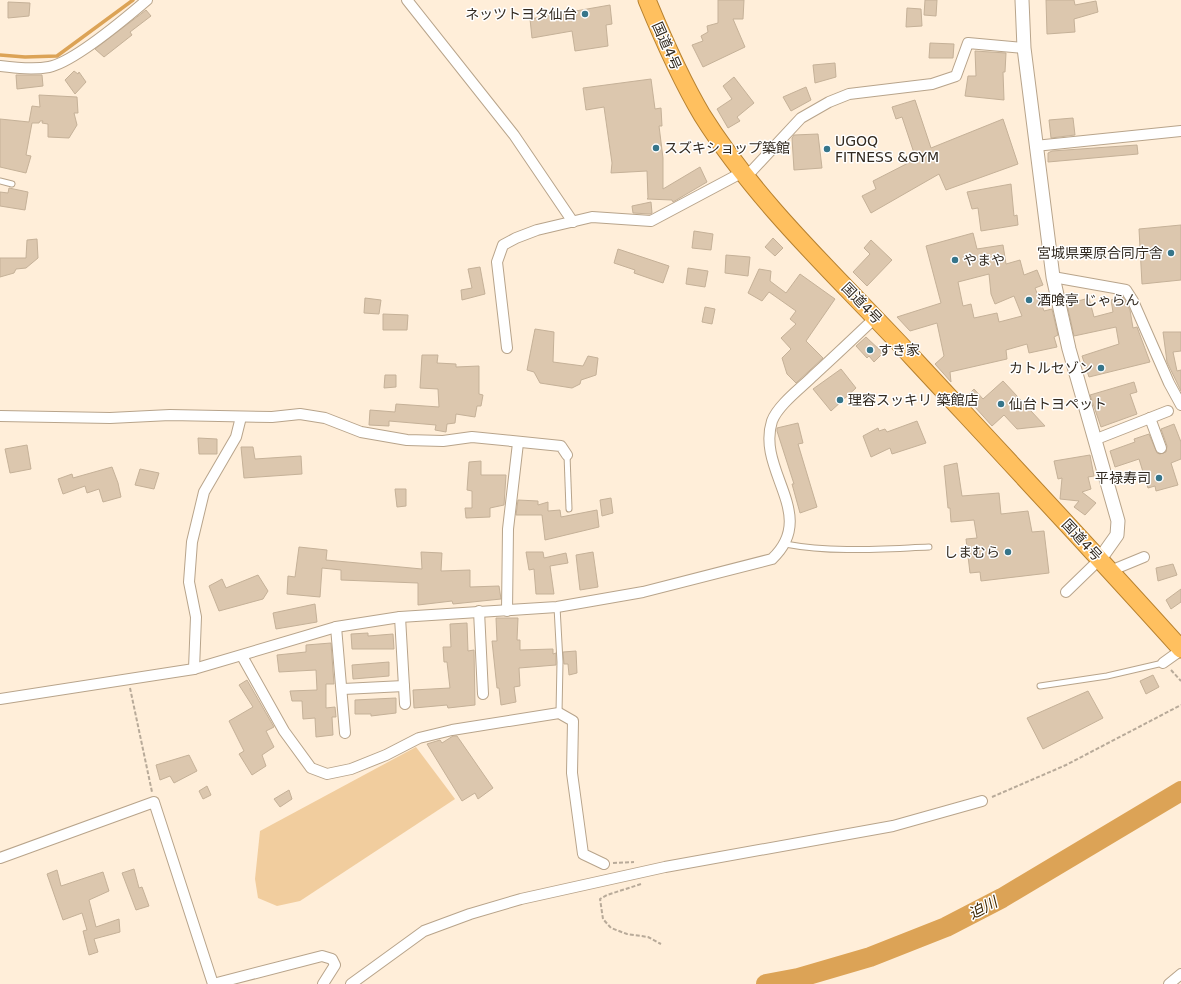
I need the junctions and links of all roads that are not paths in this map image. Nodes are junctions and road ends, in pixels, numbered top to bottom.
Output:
1 (147, 0) edge
2 (407, 0) edge
3 (647, 0) edge
4 (1022, 0) edge
5 (1024, 48) junction
6 (0, 66) edge
7 (1181, 131) edge
8 (1035, 146) junction
9 (745, 174) junction
10 (0, 182) edge
11 (12, 184) dead end
12 (573, 222) junction
13 (1053, 277) junction
14 (876, 318) junction
15 (507, 348) dead end
16 (1181, 405) edge
17 (1168, 411) dead end
18 (0, 416) edge
19 (241, 417) junction
20 (1150, 418) junction
21 (1094, 440) junction
22 (518, 442) junction
23 (1161, 448) dead end
24 (567, 455) joint
25 (569, 509) dead end
26 (785, 544) junction
27 (928, 547) dead end
28 (1144, 557) dead end
29 (1105, 565) junction
30 (1066, 592) dead end
31 (557, 607) junction
32 (479, 611) junction
33 (508, 611) junction
34 (400, 616) junction
35 (336, 627) junction
36 (1181, 649) edge
37 (242, 656) junction
38 (1163, 663) joint
39 (194, 669) junction
40 (404, 686) junction
41 (1040, 686) dead end
42 (342, 689) junction
43 (483, 694) dead end
44 (0, 699) edge
45 (406, 704) dead end
46 (558, 713) junction
47 (345, 733) dead end
48 (982, 801) road end
49 (0, 858) edge
50 (604, 864) dead end
51 (1181, 974) edge
52 (213, 984) edge
53 (323, 984) edge
54 (351, 984) edge
55 (1169, 984) edge

1 - 6 street
2 - 12 street
3 - 9 highway, 国道4号
4 - 5 street
5 - 8 street
5 - 9 street
7 - 8 street
8 - 13 street
9 - 12 street
9 - 14 highway, 国道4号
10 - 11 lane
12 - 15 street
13 - 16 street
13 - 21 street
14 - 26 street
14 - 29 highway, 国道4号
17 - 20 street
18 - 19 street
19 - 22 street
19 - 39 street
20 - 21 street
20 - 23 street
21 - 29 street
22 - 24 street
22 - 33 street
24 - 25 lane
26 - 27 lane
26 - 31 street
28 - 29 street
29 - 30 street
29 - 36 highway, 国道4号
31 - 33 street
31 - 46 lane
32 - 33 street
32 - 34 street
32 - 43 street
34 - 35 street
34 - 40 street
35 - 37 street
35 - 42 street
36 - 38 street
37 - 39 street
37 - 46 street
38 - 41 lane
39 - 44 street
40 - 42 street
40 - 45 street
42 - 47 street
46 - 50 street
48 - 54 street
49 - 52 street
51 - 55 street
52 - 53 street

